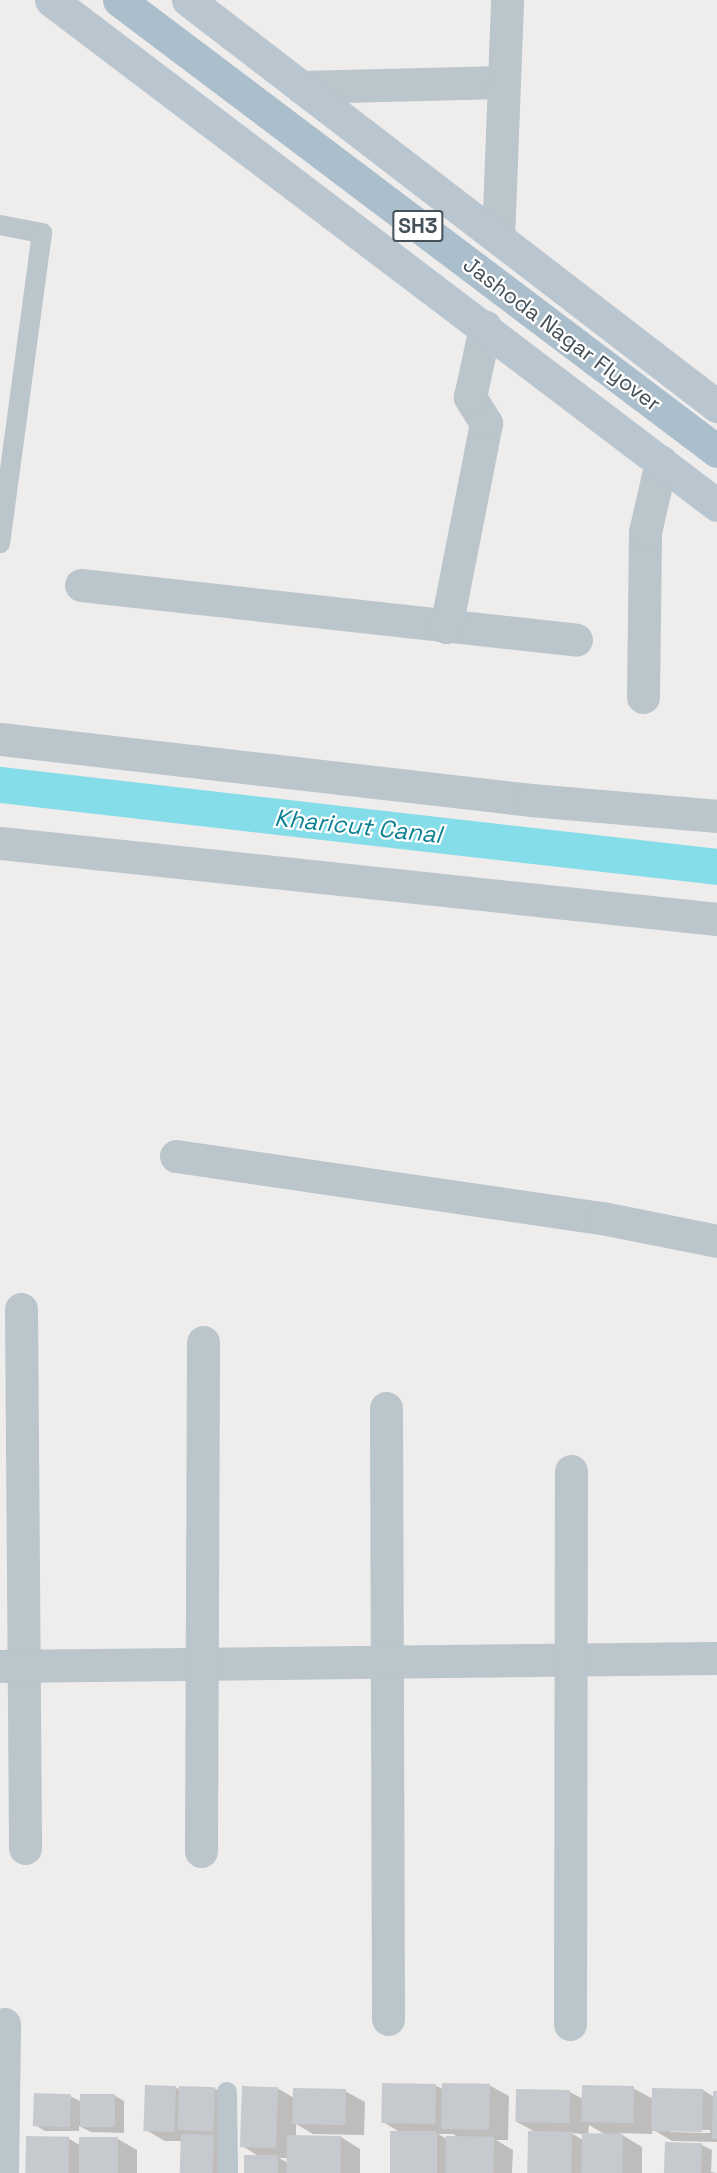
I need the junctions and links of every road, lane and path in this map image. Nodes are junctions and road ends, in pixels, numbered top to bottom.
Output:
1 (51, 0) edge
2 (120, 0) edge
3 (188, 0) edge
4 (507, 0) edge
5 (504, 82) junction
6 (301, 87) junction
7 (0, 225) edge
8 (498, 238) junction
9 (484, 327) junction
10 (717, 406) edge
11 (717, 451) edge
12 (662, 462) junction
13 (717, 505) edge
14 (0, 543) edge
15 (81, 585) dead end
16 (446, 627) junction
17 (576, 640) dead end
18 (643, 698) dead end
19 (0, 739) edge
20 (717, 816) edge
21 (0, 843) edge
22 (717, 919) edge
23 (176, 1156) dead end
24 (717, 1241) edge
25 (21, 1309) dead end
26 (203, 1342) dead end
27 (386, 1408) dead end
28 (571, 1471) dead end
29 (717, 1658) edge
30 (571, 1660) junction
31 (387, 1662) junction
32 (201, 1664) junction
33 (12, 1666) edge
34 (25, 1848) dead end
35 (201, 1851) dead end
36 (388, 2019) dead end
37 (4, 2024) dead end
38 (570, 2024) dead end
39 (227, 2092) dead end
40 (2, 2173) edge
41 (228, 2173) edge

1 - 9 street, SH3
2 - 11 main road, Jashoda Nagar Flyover / SH3
3 - 6 street, SH3
4 - 5 street
5 - 6 street
5 - 8 street
6 - 8 street, SH3
7 - 14 lane
8 - 10 street, SH3
9 - 12 street, SH3
9 - 16 street
12 - 13 street, SH3
12 - 18 street
15 - 16 street
16 - 17 street
19 - 20 street
21 - 22 street
23 - 24 street
25 - 33 street
26 - 32 street
27 - 31 street
28 - 30 street
29 - 30 street
30 - 31 street
30 - 38 street
31 - 32 street
31 - 36 street
32 - 33 street
32 - 35 street
33 - 34 street
37 - 40 street
39 - 41 lane

